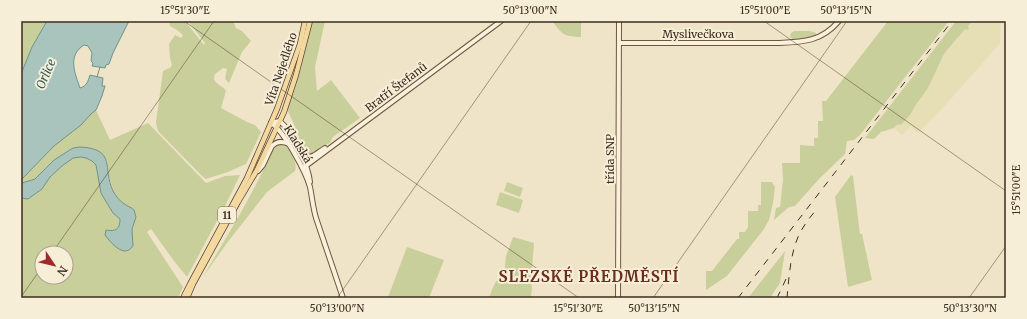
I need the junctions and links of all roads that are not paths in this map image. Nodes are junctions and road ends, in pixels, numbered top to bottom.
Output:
1 (306, 21) edge
2 (310, 21) edge
3 (501, 21) edge
4 (619, 21) edge
5 (839, 21) edge
6 (619, 43) junction
7 (279, 122) junction
8 (271, 123) junction
9 (277, 127) junction
10 (289, 144) junction
11 (333, 145) junction
12 (301, 154) junction
13 (313, 160) junction
14 (304, 167) junction
15 (309, 174) junction
16 (254, 176) junction
17 (310, 186) junction
18 (183, 298) edge
19 (187, 298) edge
20 (343, 298) edge
21 (618, 298) edge

1 - 8 main road, Víta Nejedlého / 11
2 - 7 main road, Víta Nejedlého
3 - 11 street, Bratří Štefanů
4 - 6 street, třída SNP
5 - 6 street, Myslivečkova
6 - 21 street, třída SNP
7 - 8 street, Kladská
7 - 9 main road, 11
7 - 12 street, Kladská
8 - 9 street, Kladská
8 - 18 main road, 11
9 - 10 street, Kladská
9 - 16 main road, 11
10 - 14 street, Kladská
10 - 16 street
11 - 12 street
11 - 13 street, Bratří Štefanů
12 - 14 street, Kladská
13 - 14 street, Bratří Štefanů
13 - 15 street
14 - 15 street, Kladská
14 - 17 street, Kladská
15 - 17 street, Kladská
16 - 19 main road, 11
17 - 20 street, Kladská

